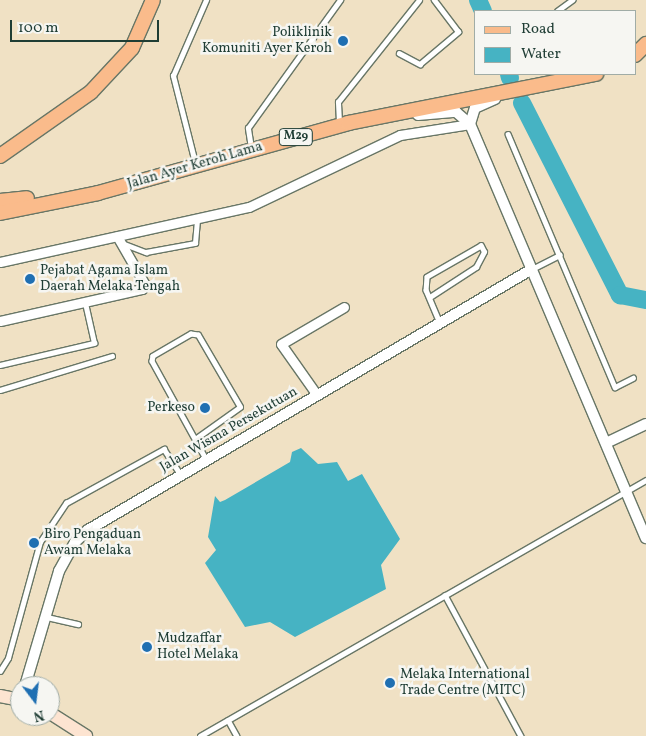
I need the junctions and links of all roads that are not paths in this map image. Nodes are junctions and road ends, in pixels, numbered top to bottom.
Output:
1 (153, 0) edge
2 (206, 0) edge
3 (340, 0) edge
4 (419, 0) edge
5 (434, 0) edge
6 (572, 0) edge
7 (558, 10) edge
8 (646, 44) edge
9 (399, 52) dead end
10 (636, 54) edge
11 (593, 75) edge
12 (572, 81) junction
13 (70, 107) junction
14 (344, 124) junction
15 (470, 124) junction
16 (508, 134) dead end
17 (252, 150) junction
18 (0, 156) edge
19 (0, 162) edge
20 (196, 166) junction
21 (178, 172) junction
22 (98, 193) junction
23 (0, 201) edge
24 (0, 213) edge
25 (197, 218) junction
26 (0, 219) edge
27 (119, 240) junction
28 (560, 255) junction
29 (0, 262) edge
30 (532, 269) junction
31 (430, 298) junction
32 (85, 303) junction
33 (344, 307) dead end
34 (0, 321) edge
35 (440, 323) junction
36 (112, 356) dead end
37 (0, 365) edge
38 (633, 378) dead end
39 (0, 390) edge
40 (317, 395) junction
41 (646, 424) edge
42 (195, 439) junction
43 (606, 443) junction
44 (206, 459) junction
45 (180, 474) junction
46 (646, 480) edge
47 (626, 491) junction
48 (646, 538) edge
49 (445, 596) junction
50 (45, 616) junction
51 (78, 624) dead end
52 (0, 671) edge
53 (28, 676) edge
54 (60, 719) edge
55 (228, 720) junction
56 (86, 736) edge
57 (200, 736) edge
58 (237, 736) edge
59 (521, 736) edge

1 - 13 main road
2 - 20 lane
3 - 17 lane
4 - 14 lane
5 - 9 lane
6 - 7 lane
8 - 10 main road
11 - 12 main road, Jalan Ayer Keroh Lama / M29
12 - 14 main road, Jalan Ayer Keroh Lama / M29
12 - 15 street
13 - 18 main road
13 - 19 main road
14 - 15 street
14 - 17 main road, Jalan Ayer Keroh Lama / M29
15 - 25 street
15 - 30 street
16 - 28 lane
17 - 20 main road, Jalan Ayer Keroh Lama / M29
20 - 21 main road, Jalan Ayer Keroh Lama / M29
21 - 22 main road, Jalan Ayer Keroh Lama / M29
21 - 23 main road
22 - 24 main road, Jalan Ayer Keroh Lama / M29
22 - 26 street
25 - 27 street
25 - 27 lane
27 - 29 street
27 - 32 street
28 - 30 lane
28 - 38 lane
30 - 35 street, Jalan Wisma Persekutuan
30 - 43 street
31 - 31 lane
31 - 35 lane
32 - 34 street
32 - 37 lane
33 - 40 street
35 - 40 street, Jalan Wisma Persekutuan
36 - 39 lane
40 - 44 street, Jalan Wisma Persekutuan
41 - 43 street
42 - 42 lane
42 - 44 lane
43 - 47 street
44 - 45 street, Jalan Wisma Persekutuan
45 - 50 street, Jalan Wisma Persekutuan
45 - 52 lane
46 - 47 lane
47 - 48 street
47 - 49 lane
49 - 55 lane
49 - 59 lane
50 - 51 lane
50 - 53 street, Jalan Wisma Persekutuan
54 - 56 main road
55 - 57 lane
55 - 58 lane

